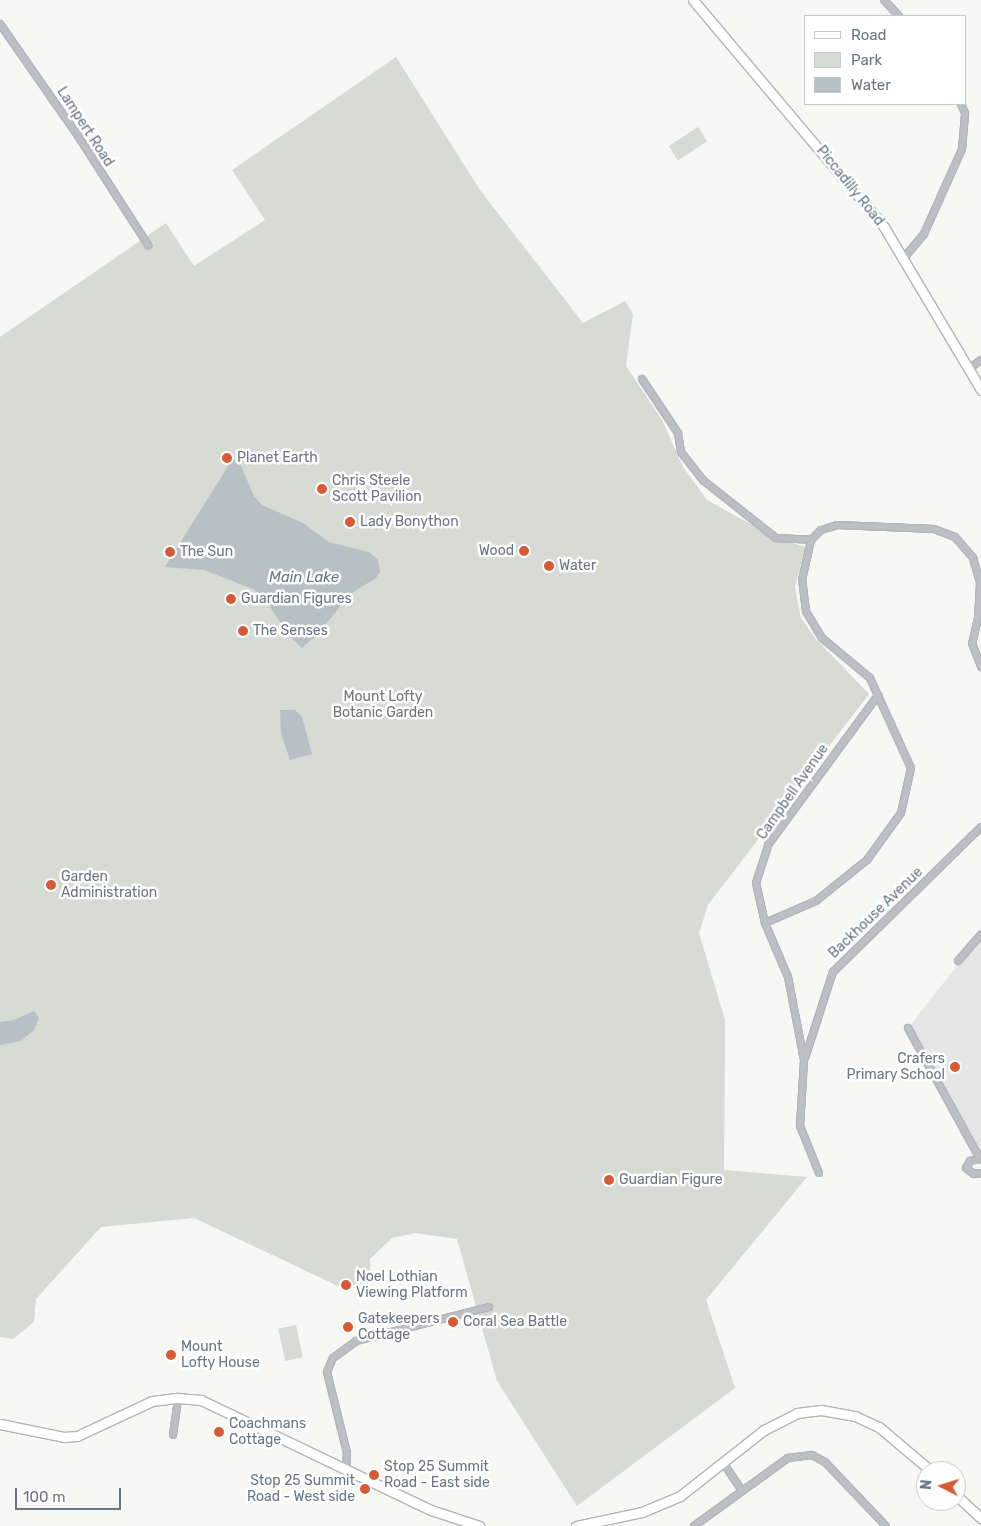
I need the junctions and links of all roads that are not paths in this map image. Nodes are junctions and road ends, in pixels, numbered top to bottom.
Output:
1 (693, 0) edge
2 (884, 0) edge
3 (898, 15) edge
4 (0, 24) edge
5 (961, 105) edge
6 (148, 245) dead end
7 (903, 259) junction
8 (981, 360) edge
9 (968, 369) junction
10 (642, 379) dead end
11 (981, 390) edge
12 (811, 540) junction
13 (981, 667) edge
14 (878, 695) junction
15 (981, 827) edge
16 (765, 923) junction
17 (981, 935) edge
18 (958, 961) dead end
19 (908, 1028) dead end
20 (804, 1060) junction
21 (980, 1159) edge
22 (819, 1173) dead end
23 (981, 1173) edge
24 (489, 1307) dead end
25 (178, 1398) junction
26 (0, 1424) edge
27 (173, 1435) dead end
28 (919, 1461) edge
29 (724, 1464) junction
30 (346, 1472) junction
31 (741, 1489) junction
32 (966, 1504) edge
33 (981, 1518) edge
34 (479, 1526) edge
35 (576, 1526) edge
36 (694, 1526) edge
37 (886, 1526) edge

1 - 7 main road, Piccadilly Road
2 - 3 street
4 - 6 street, Lampert Road
5 - 7 street
7 - 9 main road, Piccadilly Road
8 - 9 street
9 - 11 main road, Piccadilly Road
10 - 12 street
12 - 13 street
12 - 14 street
14 - 16 street, Campbell Avenue
14 - 16 street
15 - 20 street, Backhouse Avenue
16 - 20 street, Campbell Avenue
17 - 18 street
19 - 21 street
20 - 22 street, Campbell Avenue
21 - 23 street
24 - 30 street
25 - 26 main road
25 - 27 street
25 - 30 main road
28 - 29 main road
29 - 31 street
29 - 35 main road
30 - 34 main road
31 - 36 street
31 - 37 street
32 - 33 main road

